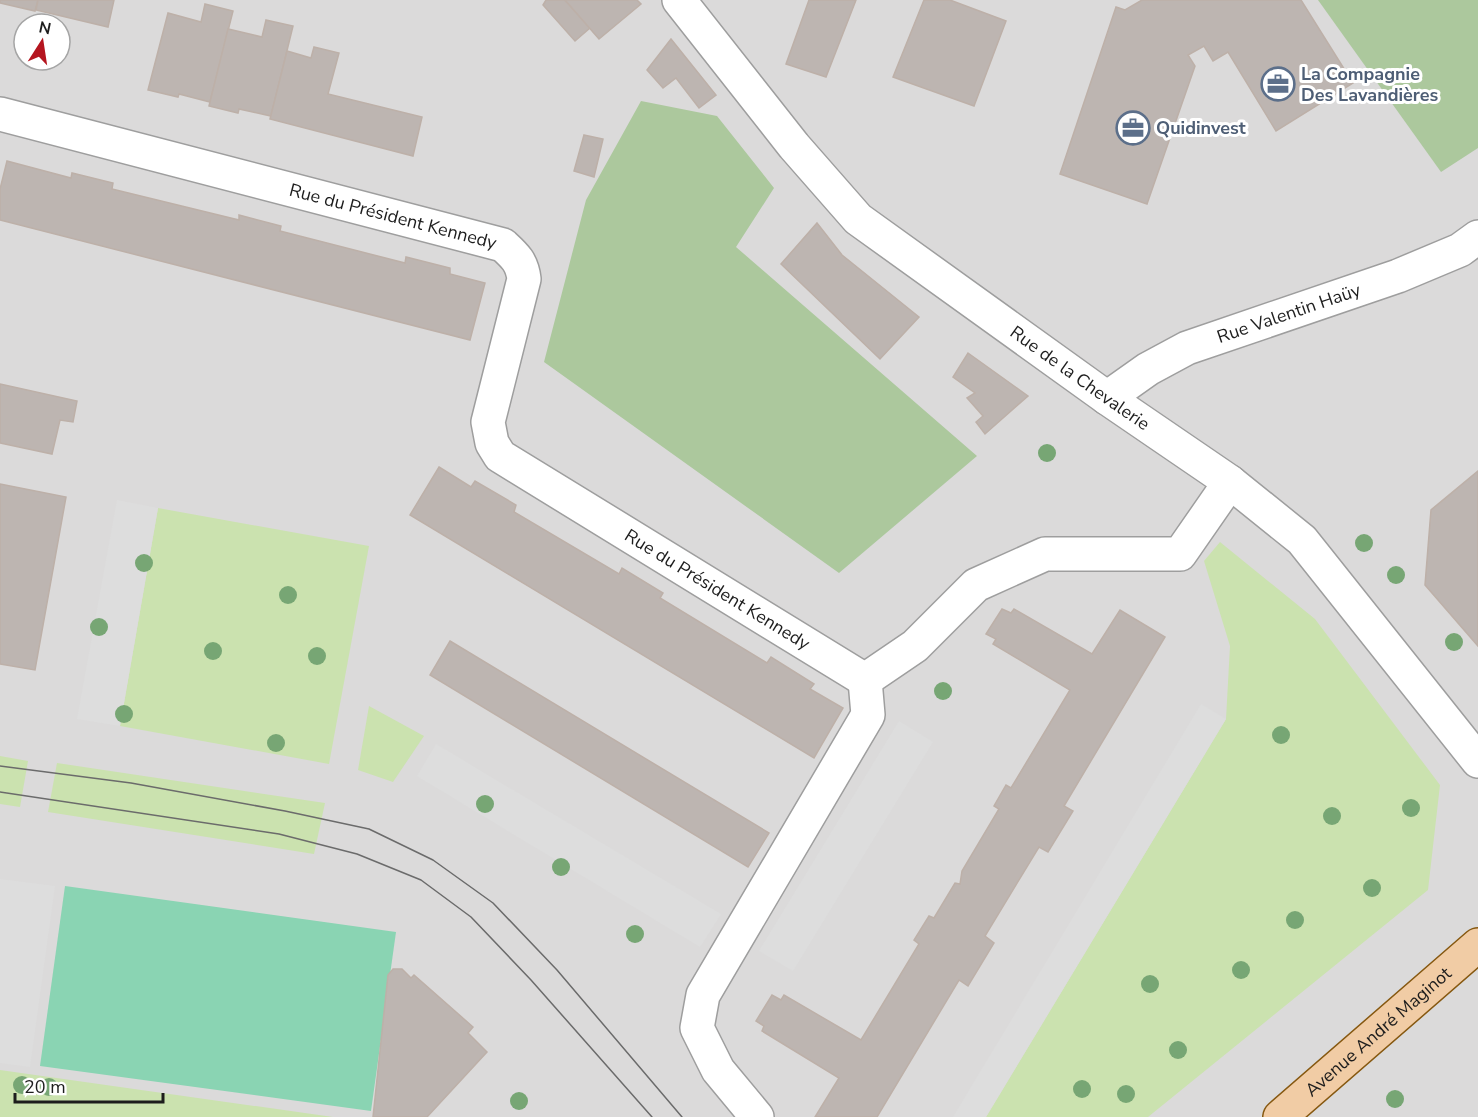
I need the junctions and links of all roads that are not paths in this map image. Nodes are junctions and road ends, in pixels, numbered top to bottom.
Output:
1 (679, 0) edge
2 (0, 114) edge
3 (1478, 237) edge
4 (1107, 398) junction
5 (1230, 482) junction
6 (865, 680) junction
7 (1478, 761) edge
8 (1478, 945) edge
9 (757, 1117) edge
10 (1280, 1117) edge

1 - 4 street, Rue de la Chevalerie
2 - 6 street, Rue du Président Kennedy
3 - 4 street, Rue Valentin Haüy
4 - 5 street, Rue de la Chevalerie
5 - 6 street
5 - 7 street, Rue de la Chevalerie
6 - 9 street
8 - 10 main road, Avenue André Maginot

